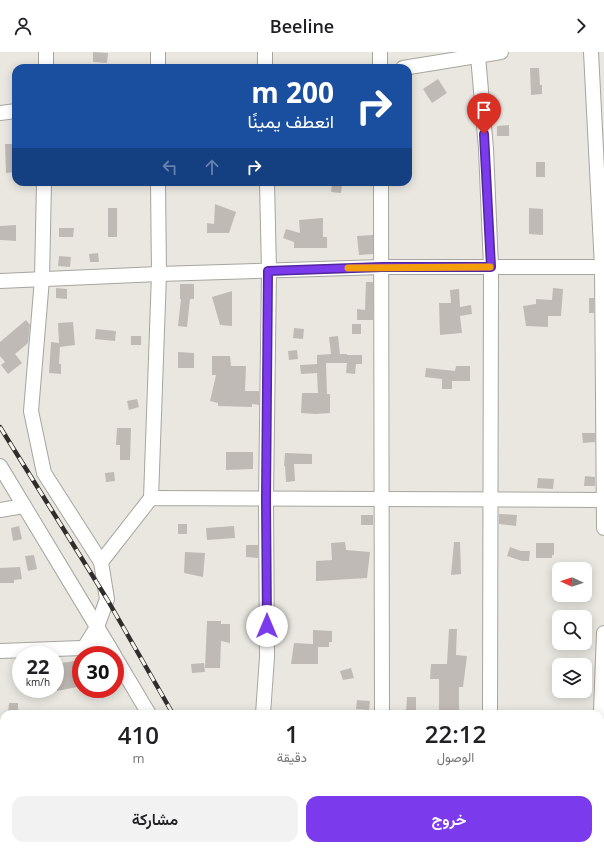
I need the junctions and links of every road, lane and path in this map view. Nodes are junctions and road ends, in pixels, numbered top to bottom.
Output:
1 (46, 52) edge
2 (158, 52) edge
3 (265, 52) edge
4 (380, 52) edge
5 (501, 52) edge
6 (591, 52) edge
7 (478, 56) junction
8 (46, 64) edge
9 (158, 64) edge
10 (265, 64) edge
11 (380, 64) edge
12 (412, 67) edge
13 (12, 112) edge
14 (0, 113) edge
15 (44, 186) edge
16 (158, 186) edge
17 (267, 186) edge
18 (381, 186) edge
19 (382, 267) junction
20 (491, 267) junction
21 (603, 267) edge
22 (268, 271) junction
23 (159, 274) junction
24 (42, 279) junction
25 (0, 281) edge
26 (0, 466) edge
27 (151, 498) junction
28 (266, 499) junction
29 (381, 500) junction
30 (489, 500) junction
31 (604, 500) edge
32 (24, 506) junction
33 (0, 510) edge
34 (604, 528) edge
35 (100, 562) junction
36 (97, 627) junction
37 (604, 633) edge
38 (85, 646) edge
39 (108, 646) edge
40 (72, 648) edge
41 (0, 651) edge
42 (124, 673) edge
43 (147, 710) edge
44 (262, 710) edge
45 (382, 710) edge
46 (490, 710) edge
47 (601, 710) edge

1 - 8 street
2 - 9 street
3 - 10 street
4 - 11 street
5 - 7 street
6 - 21 street
7 - 12 street
7 - 20 street
13 - 14 street
15 - 24 street
16 - 23 street
17 - 22 street
18 - 19 street
19 - 20 street
19 - 22 street
19 - 29 street
20 - 21 street
20 - 30 street
21 - 31 street
22 - 23 street
22 - 28 street
23 - 24 street
23 - 27 street
24 - 25 street
24 - 35 street
26 - 32 street
27 - 28 street
27 - 35 street
28 - 29 street
28 - 44 street
29 - 30 street
29 - 45 street
30 - 31 street
30 - 46 street
31 - 34 street
32 - 33 street
32 - 36 street
35 - 36 street
36 - 38 street
36 - 39 street
37 - 47 street
40 - 41 street
42 - 43 street

